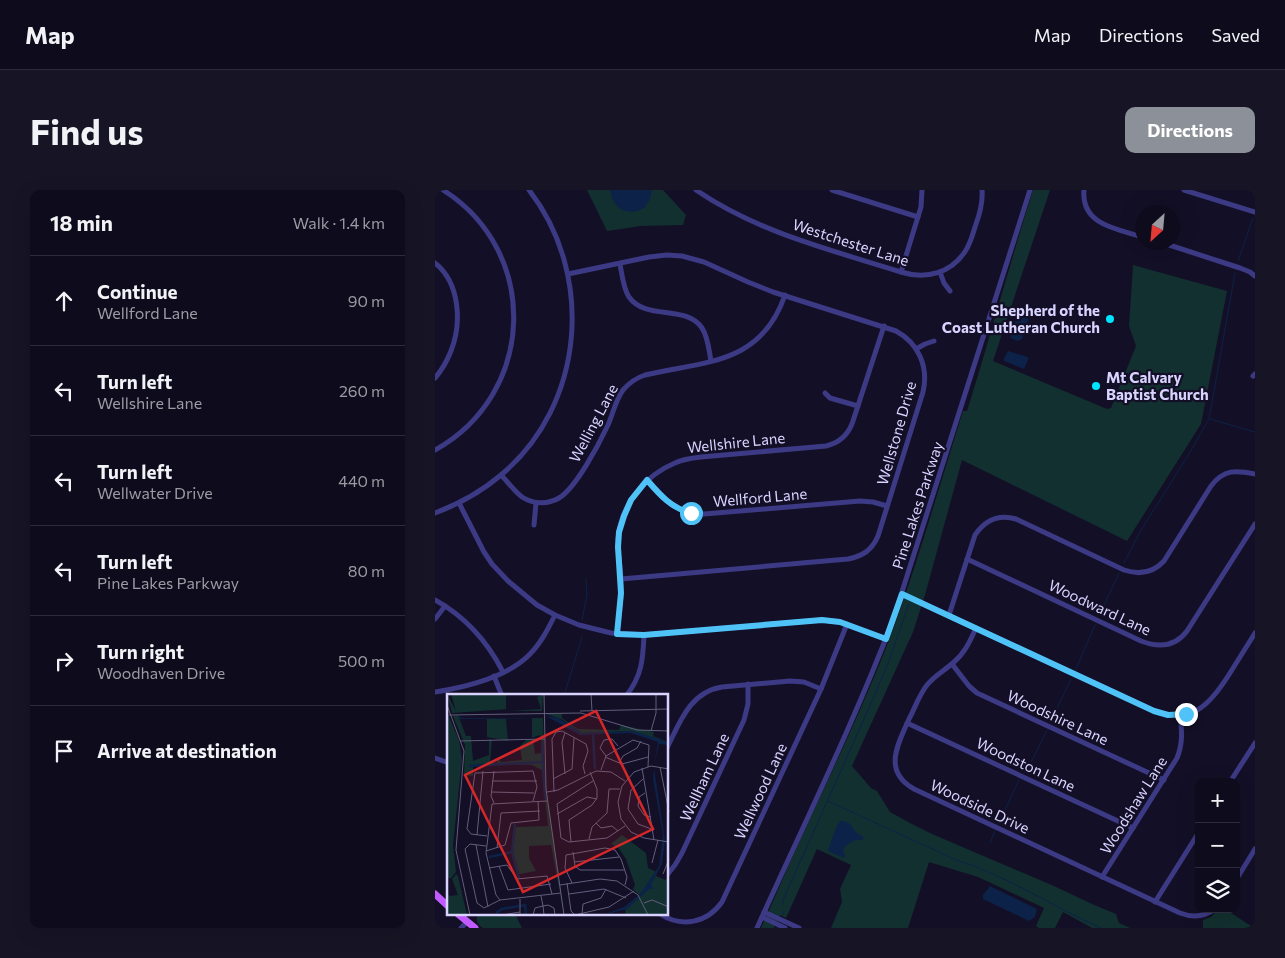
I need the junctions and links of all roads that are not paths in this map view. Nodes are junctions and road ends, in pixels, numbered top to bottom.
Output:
1 (443, 190) edge
2 (529, 190) edge
3 (696, 190) edge
4 (832, 190) edge
5 (922, 190) edge
6 (982, 190) edge
7 (1030, 190) edge
8 (1084, 190) edge
9 (1184, 190) edge
10 (1255, 212) edge
11 (918, 218) junction
12 (1135, 234) edge
13 (1180, 249) edge
14 (435, 263) edge
15 (620, 264) junction
16 (901, 272) junction
17 (940, 272) junction
18 (568, 274) junction
19 (1255, 276) edge
20 (950, 291) dead end
21 (785, 295) junction
22 (884, 326) junction
23 (934, 341) dead end
24 (916, 349) junction
25 (711, 361) junction
26 (435, 378) edge
27 (825, 393) dead end
28 (858, 406) junction
29 (435, 450) edge
30 (1255, 474) edge
31 (501, 475) junction
32 (647, 480) junction
33 (535, 502) junction
34 (459, 503) junction
35 (887, 506) junction
36 (435, 513) edge
37 (1255, 524) edge
38 (534, 526) dead end
39 (967, 559) junction
40 (621, 578) junction
41 (902, 594) junction
42 (435, 600) edge
43 (445, 606) junction
44 (555, 615) junction
45 (949, 615) junction
46 (435, 619) edge
47 (847, 624) junction
48 (976, 628) junction
49 (1255, 633) edge
50 (617, 634) junction
51 (644, 635) junction
52 (886, 639) junction
53 (952, 664) junction
54 (503, 672) junction
55 (495, 676) junction
56 (748, 684) junction
57 (821, 689) junction
58 (435, 692) edge
59 (501, 694) edge
60 (628, 694) edge
61 (1180, 715) junction
62 (907, 723) junction
63 (1255, 743) edge
64 (669, 744) edge
65 (435, 758) edge
66 (447, 762) edge
67 (1233, 778) edge
68 (1164, 780) junction
69 (1133, 828) junction
70 (1195, 838) edge
71 (1255, 849) edge
72 (669, 872) edge
73 (1240, 873) edge
74 (1102, 877) junction
75 (435, 894) edge
76 (1155, 902) junction
77 (447, 905) edge
78 (1208, 913) edge
79 (763, 914) junction
80 (460, 916) edge
81 (664, 916) edge
82 (467, 922) junction
83 (687, 925) edge
84 (461, 928) edge
85 (475, 928) edge
86 (757, 928) edge
87 (785, 928) edge
88 (799, 928) edge

1 - 29 street
2 - 18 street
3 - 16 street, Westchester Lane
4 - 11 street
5 - 11 street
6 - 17 street, Westchester Lane
7 - 41 street, Pine Lakes Parkway
8 - 12 street
9 - 10 street
11 - 16 street
13 - 19 street
14 - 26 street
15 - 18 street, Wellstone Drive
15 - 21 street, Wellstone Drive
15 - 25 street
16 - 17 street, Westchester Lane
17 - 20 street
18 - 31 street
21 - 22 street, Wellstone Drive
21 - 25 street, Welling Lane
22 - 24 street, Wellstone Drive
22 - 28 street, Wellshire Lane
23 - 24 street
24 - 35 street, Wellstone Drive
25 - 33 street, Welling Lane
27 - 28 street
28 - 32 street, Wellshire Lane
30 - 39 street
31 - 33 street
31 - 34 street
32 - 35 street, Wellford Lane
32 - 40 street, Wellshire Lane
33 - 38 street
34 - 36 street
34 - 44 street
35 - 40 street, Wellstone Drive
37 - 39 street, Woodward Lane
39 - 45 street
40 - 50 street, Wellshire Lane
41 - 45 street
41 - 52 street, Pine Lakes Parkway
42 - 43 street
43 - 46 street
43 - 54 street
44 - 50 street
44 - 54 street
45 - 48 street
47 - 51 street
47 - 52 street
47 - 57 street, Wellwood Lane
48 - 53 street, Woodside Drive
48 - 61 street
49 - 61 street
50 - 51 street
51 - 60 street
52 - 79 street, Pine Lakes Parkway
53 - 62 street, Woodside Drive
53 - 68 street, Woodshire Lane
54 - 55 street
55 - 58 street
55 - 59 street
56 - 57 street
56 - 64 street
56 - 72 street, Wellham Lane
57 - 83 street, Wellwood Lane
61 - 68 street, Woodshaw Lane
62 - 69 street, Woodston Lane
62 - 74 street, Woodside Drive
63 - 67 street
65 - 66 street
68 - 69 street, Woodshaw Lane
69 - 74 street, Woodshaw Lane
70 - 76 street
71 - 73 street
74 - 76 street, Woodside Drive
75 - 77 main road
76 - 78 street, Woodside Drive
79 - 86 street, Pine Lakes Parkway
79 - 87 street
79 - 88 street
80 - 82 main road
81 - 83 street, Wellwood Lane
82 - 84 street
82 - 85 main road

